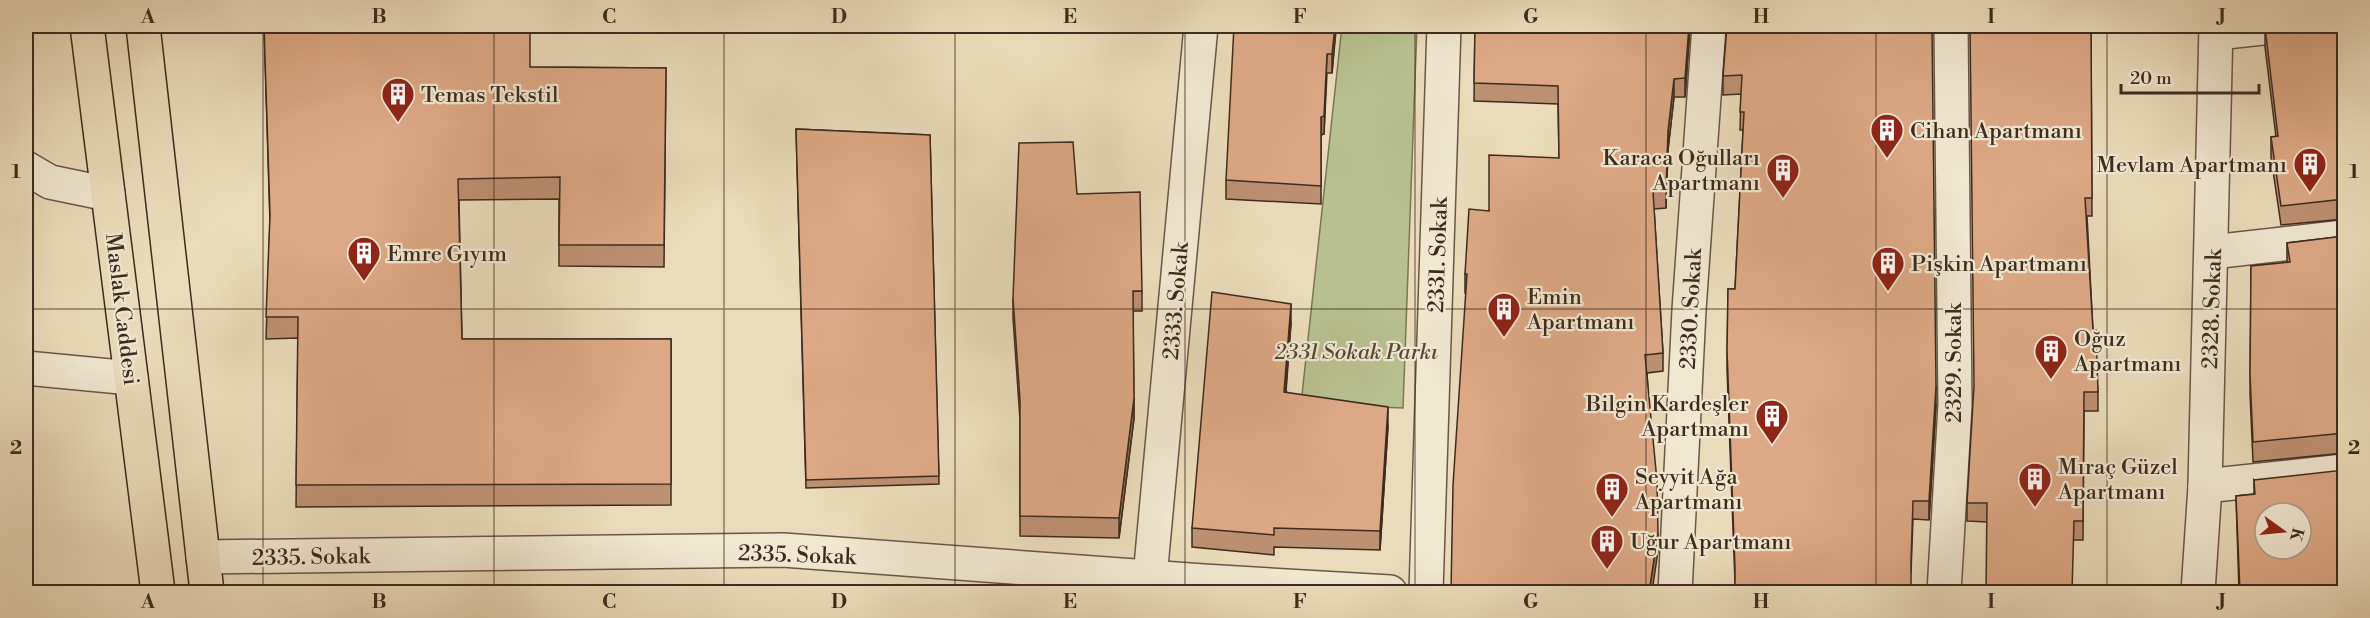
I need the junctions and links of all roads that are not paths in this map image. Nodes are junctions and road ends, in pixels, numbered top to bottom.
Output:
1 (87, 26) edge
2 (143, 26) edge
3 (1201, 26) edge
4 (1444, 26) edge
5 (1709, 26) edge
6 (1951, 26) edge
7 (2280, 26) edge
8 (2216, 29) edge
9 (26, 168) edge
10 (108, 194) junction
11 (2344, 237) edge
12 (2212, 252) junction
13 (26, 368) edge
14 (131, 378) junction
15 (2344, 471) edge
16 (2205, 486) junction
17 (203, 557) junction
18 (1150, 577) junction
19 (1203, 587) edge
20 (158, 592) edge
21 (207, 592) edge
22 (1390, 592) edge
23 (1426, 592) edge
24 (1675, 592) edge
25 (1944, 592) edge
26 (2198, 592) edge

1 - 10 main road, Maslak Caddesi
2 - 17 main road
3 - 18 street, 2333. Sokak
4 - 23 street, 2331. Sokak
5 - 24 street, 2330. Sokak
6 - 25 street, 2329. Sokak
7 - 8 street
8 - 12 street, 2328. Sokak
9 - 10 street
10 - 14 main road, Maslak Caddesi
11 - 12 street
12 - 16 street, 2328. Sokak
13 - 14 street
14 - 20 main road, Maslak Caddesi
15 - 16 street
16 - 26 street, 2328. Sokak
17 - 18 street, 2335. Sokak
17 - 21 main road
18 - 19 street, 2335. Sokak
19 - 22 street, 2335. Sokak

